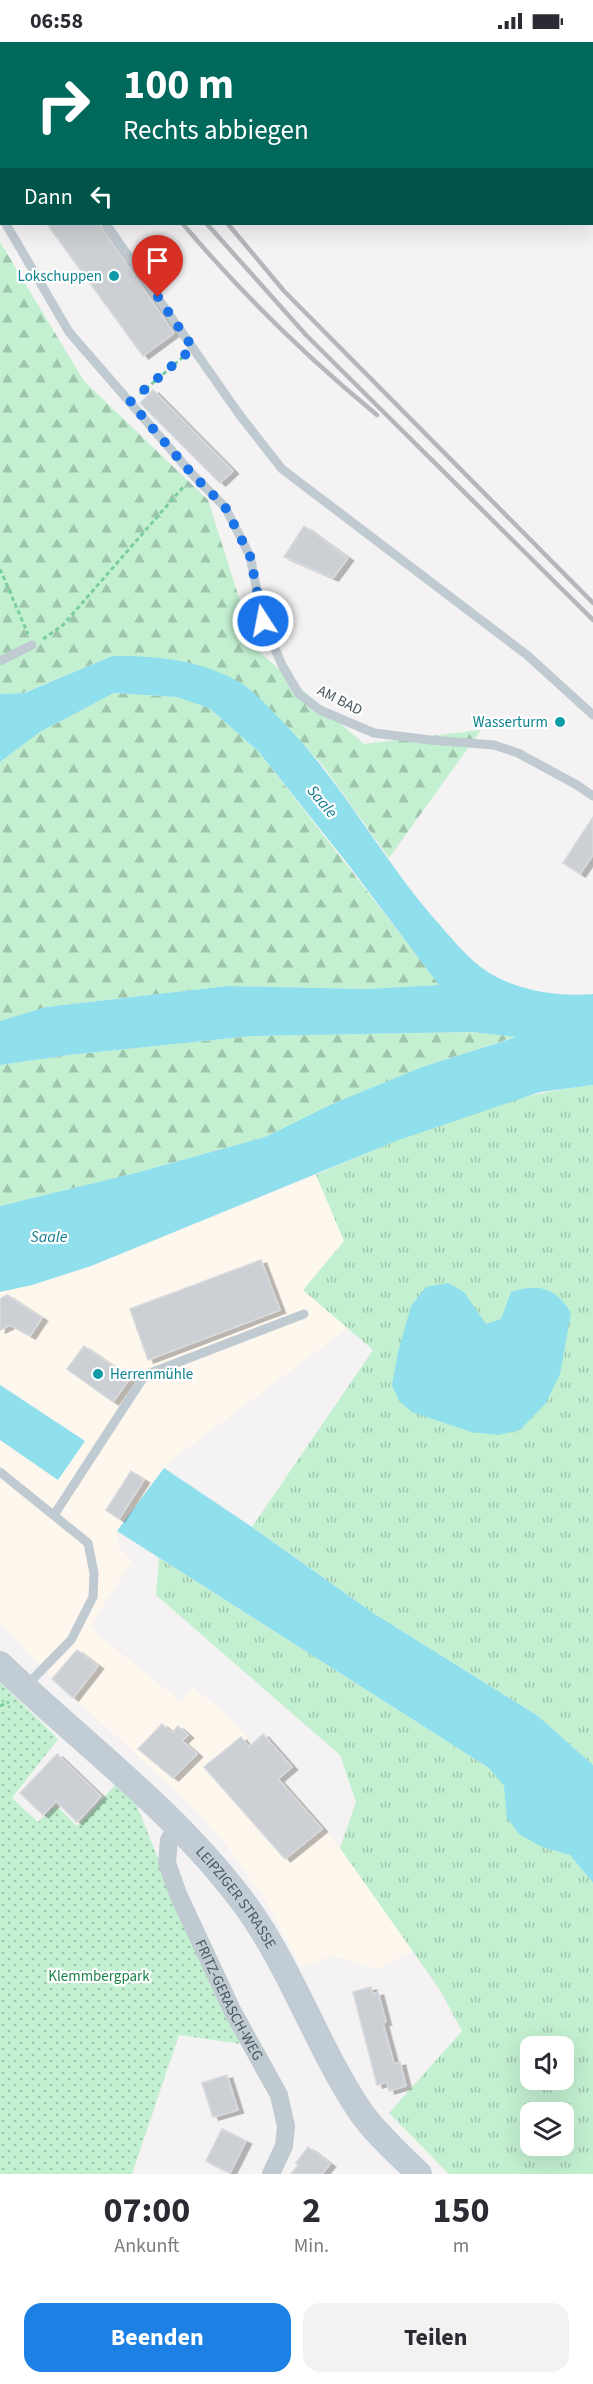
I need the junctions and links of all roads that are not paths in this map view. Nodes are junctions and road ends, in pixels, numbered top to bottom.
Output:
1 (7, 225) edge
2 (107, 225) edge
3 (32, 645) road end
4 (0, 661) edge
5 (593, 715) edge
6 (593, 796) edge
7 (304, 1314) dead end
8 (0, 1472) edge
9 (54, 1515) junction
10 (0, 1664) edge
11 (24, 1688) junction
12 (177, 1827) junction
13 (271, 2174) edge
14 (419, 2174) edge

1 - 6 lane, AM BAD
2 - 5 lane
3 - 4 lane
7 - 9 lane
8 - 9 lane
9 - 11 lane
10 - 11 street, LEIPZIGER STRASSE
11 - 12 street, LEIPZIGER STRASSE
12 - 13 street, FRITZ-GERASCH-WEG
12 - 14 street, LEIPZIGER STRASSE

